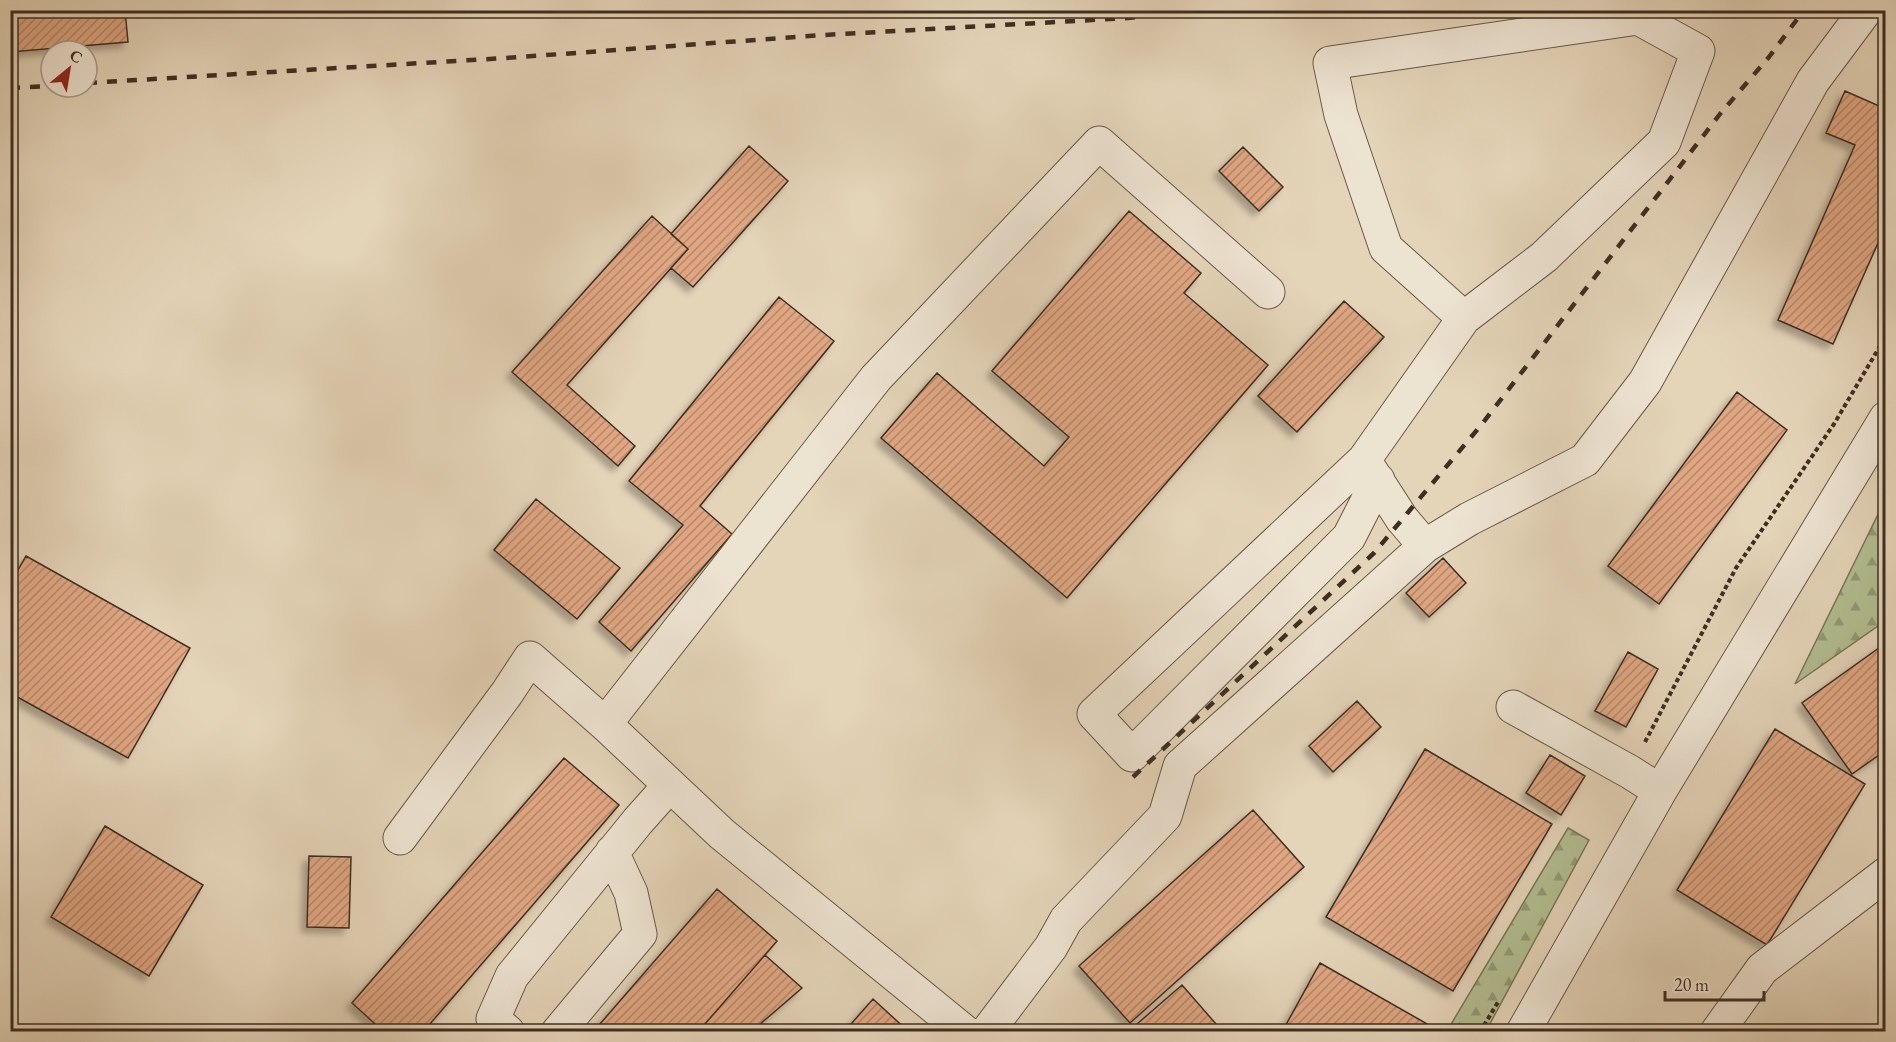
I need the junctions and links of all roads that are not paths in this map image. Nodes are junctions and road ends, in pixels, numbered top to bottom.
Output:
1 (1866, 10) edge
2 (1268, 292) dead end
3 (1464, 318) junction
4 (1886, 418) edge
5 (1371, 470) junction
6 (1425, 546) junction
7 (1513, 707) dead end
8 (605, 724) junction
9 (670, 785) junction
10 (1660, 791) junction
11 (400, 838) dead end
12 (612, 852) junction
13 (1886, 874) edge
14 (508, 1032) edge
15 (558, 1032) edge
16 (965, 1032) edge
17 (987, 1032) edge
18 (1523, 1032) edge
19 (1717, 1032) edge

1 - 6 street
2 - 8 street
3 - 3 street
3 - 5 street
4 - 10 street
5 - 5 street
5 - 6 street
6 - 17 street
7 - 10 street
8 - 9 street
8 - 11 street
9 - 12 street
9 - 16 street
10 - 18 street
12 - 14 street
12 - 15 street
13 - 19 street

